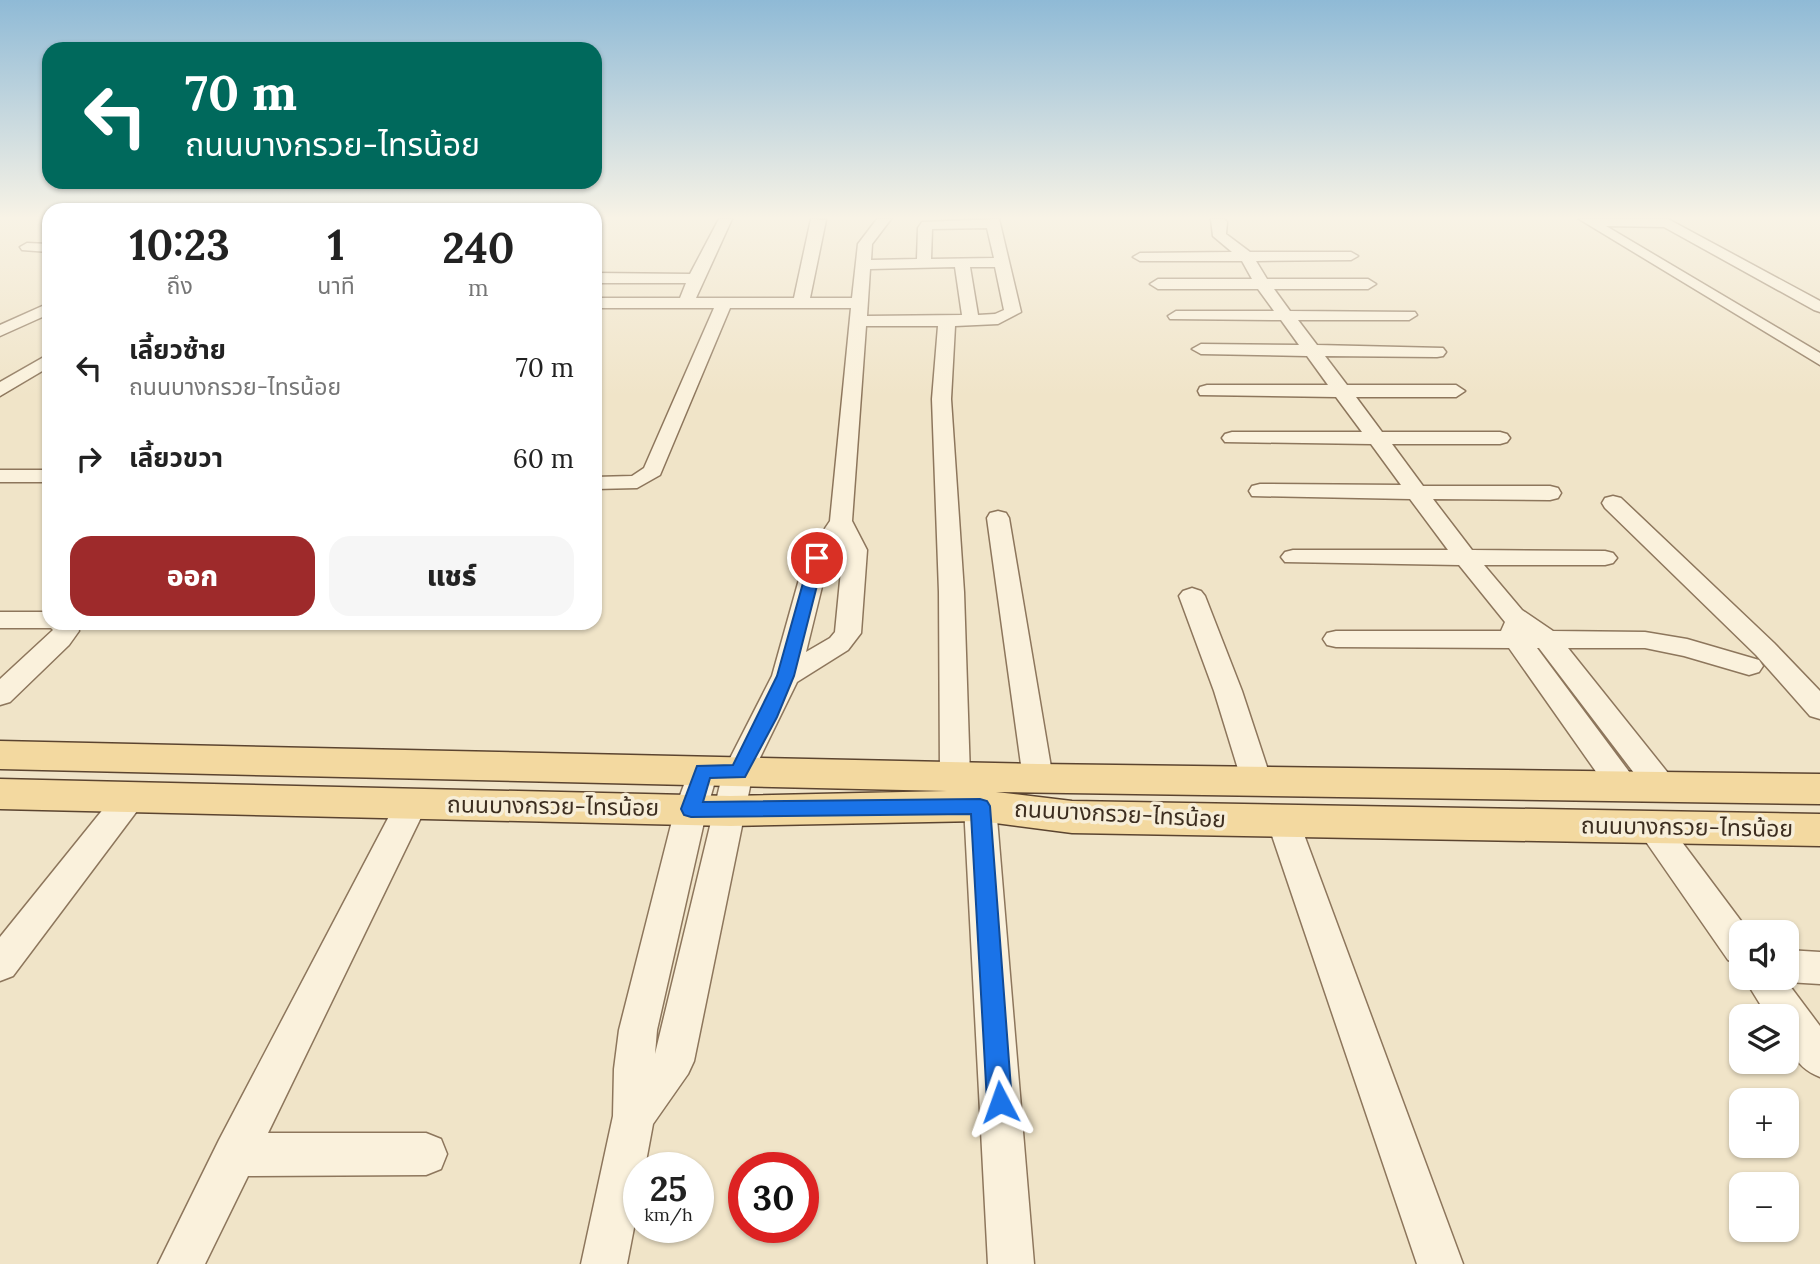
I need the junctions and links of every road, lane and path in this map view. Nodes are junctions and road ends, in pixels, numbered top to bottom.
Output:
1 (602, 278) edge
2 (806, 278) edge
3 (862, 278) edge
4 (964, 278) edge
5 (1005, 278) edge
6 (1259, 278) edge
7 (1684, 278) edge
8 (1767, 278) edge
9 (695, 279) joint
10 (1158, 284) dead end
11 (1368, 284) dead end
12 (1263, 285) junction
13 (602, 303) edge
14 (686, 303) junction
15 (723, 303) junction
16 (800, 303) junction
17 (1820, 307) edge
18 (42, 311) edge
19 (859, 312) junction
20 (1286, 315) junction
21 (1409, 315) dead end
22 (1176, 316) dead end
23 (971, 320) junction
24 (947, 321) junction
25 (0, 331) edge
26 (1201, 349) dead end
27 (1312, 350) junction
28 (1437, 352) dead end
29 (1820, 360) edge
30 (42, 363) edge
31 (0, 390) edge
32 (1456, 390) dead end
33 (1207, 391) dead end
34 (1343, 392) junction
35 (1231, 438) dead end
36 (1500, 438) dead end
37 (1377, 439) junction
38 (0, 475) edge
39 (42, 477) edge
40 (602, 483) edge
41 (1260, 491) dead end
42 (1417, 492) junction
43 (1550, 493) dead end
44 (1613, 503) dead end
45 (998, 518) dead end
46 (841, 521) junction
47 (1293, 557) dead end
48 (1465, 557) junction
49 (1605, 558) dead end
50 (1192, 596) dead end
51 (0, 620) edge
52 (42, 620) edge
53 (1514, 627) junction
54 (66, 630) edge
55 (1336, 639) dead end
56 (1546, 639) junction
57 (1749, 666) dead end
58 (786, 676) junction
59 (0, 695) edge
60 (1820, 709) edge
61 (0, 754) edge
62 (721, 772) junction
63 (1038, 779) junction
64 (1257, 782) junction
65 (1622, 785) junction
66 (1661, 786) junction
67 (1820, 789) edge
68 (968, 791) junction
69 (0, 794) edge
70 (132, 795) junction
71 (412, 803) junction
72 (691, 809) junction
73 (730, 811) junction
74 (1283, 821) junction
75 (1653, 827) junction
76 (1820, 830) edge
77 (1729, 932) edge
78 (0, 965) edge
79 (1799, 967) edge
80 (1820, 968) edge
81 (1771, 990) edge
82 (1820, 1058) edge
83 (634, 1116) junction
84 (234, 1154) junction
85 (426, 1154) dead end
86 (181, 1264) edge
87 (604, 1264) edge
88 (1011, 1264) edge
89 (1440, 1264) edge

1 - 9 lane
2 - 16 street
3 - 19 street
4 - 23 street
5 - 23 street
6 - 12 street
7 - 29 street
8 - 17 street
9 - 14 lane
10 - 12 street
11 - 12 street
12 - 20 street
13 - 14 street
14 - 15 street
15 - 16 street
15 - 40 street
16 - 19 street
18 - 25 lane
19 - 24 street
19 - 46 street
20 - 21 street
20 - 22 street
20 - 27 street
23 - 24 street
24 - 68 street
26 - 27 street
27 - 28 street
27 - 34 street
30 - 31 street
32 - 34 street
33 - 34 street
34 - 37 street
35 - 37 street
36 - 37 street
37 - 42 street
38 - 39 lane
41 - 42 street
42 - 43 street
42 - 48 street
44 - 60 street
45 - 63 street
46 - 58 street
46 - 58 street
47 - 48 street
48 - 49 street
48 - 53 street
50 - 64 street
51 - 52 street
53 - 55 street
53 - 56 street
53 - 65 street
54 - 59 street
56 - 57 street
56 - 66 street
58 - 62 street
61 - 62 main road, ถนนบางกรวย-ไทรน้อย
62 - 68 main road, ถนนบางกรวย-ไทรน้อย
62 - 72 street
62 - 73 street
63 - 64 main road, ถนนบางกรวย-ไทรน้อย
63 - 68 main road, ถนนบางกรวย-ไทรน้อย
64 - 65 main road, ถนนบางกรวย-ไทรน้อย
65 - 66 main road, ถนนบางกรวย-ไทรน้อย
66 - 67 main road, ถนนบางกรวย-ไทรน้อย
68 - 73 main road, ถนนบางกรวย-ไทรน้อย
68 - 74 main road, ถนนบางกรวย-ไทรน้อย
68 - 88 street
69 - 70 main road, ถนนบางกรวย-ไทรน้อย
70 - 71 main road, ถนนบางกรวย-ไทรน้อย
70 - 78 street
71 - 72 main road, ถนนบางกรวย-ไทรน้อย
71 - 84 street
72 - 73 main road, ถนนบางกรวย-ไทรน้อย
72 - 83 street
73 - 83 street
74 - 75 main road, ถนนบางกรวย-ไทรน้อย
74 - 89 street
75 - 76 main road, ถนนบางกรวย-ไทรน้อย
75 - 77 street
79 - 80 street
81 - 82 street
83 - 87 street
84 - 85 street
84 - 86 street

